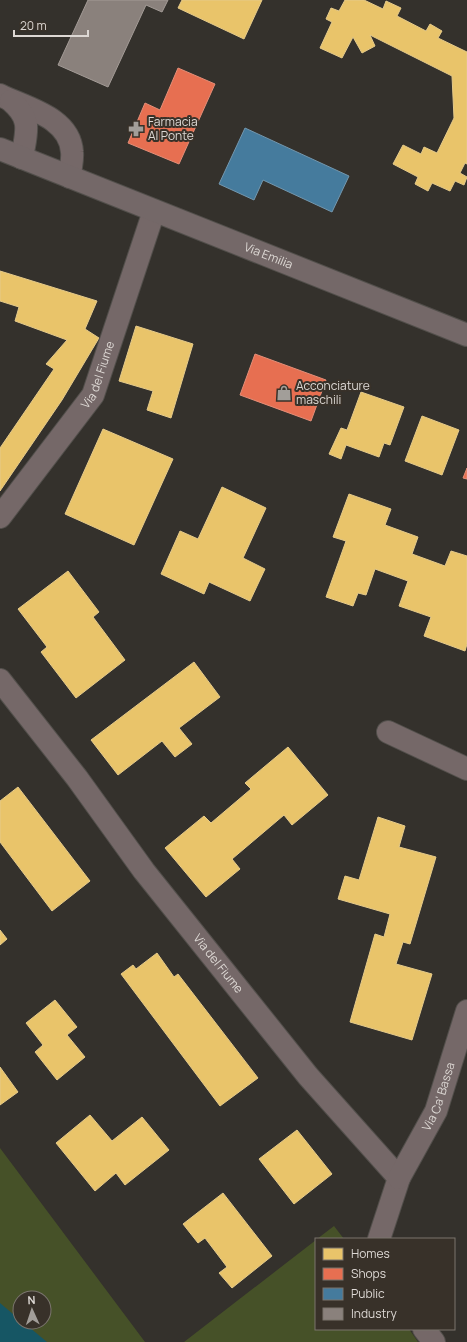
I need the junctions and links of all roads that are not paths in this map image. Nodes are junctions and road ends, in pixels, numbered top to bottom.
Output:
1 (5, 97) edge
2 (0, 149) edge
3 (22, 158) junction
4 (70, 177) junction
5 (154, 211) junction
6 (467, 335) edge
7 (0, 517) edge
8 (3, 687) edge
9 (388, 732) dead end
10 (467, 769) edge
11 (467, 1011) edge
12 (460, 1060) edge
13 (399, 1178) junction
14 (379, 1238) edge
15 (425, 1330) edge
16 (434, 1342) edge

1 - 3 street
1 - 4 street
2 - 3 main road, Via Emilia
3 - 4 main road, Via Emilia
4 - 5 main road, Via Emilia
5 - 6 main road, Via Emilia
5 - 7 street, Via del Fiume
8 - 13 street, Via del Fiume
9 - 10 street
11 - 12 street, Via Ca' Bassa
12 - 13 street, Via Ca' Bassa
13 - 14 street
15 - 16 street

